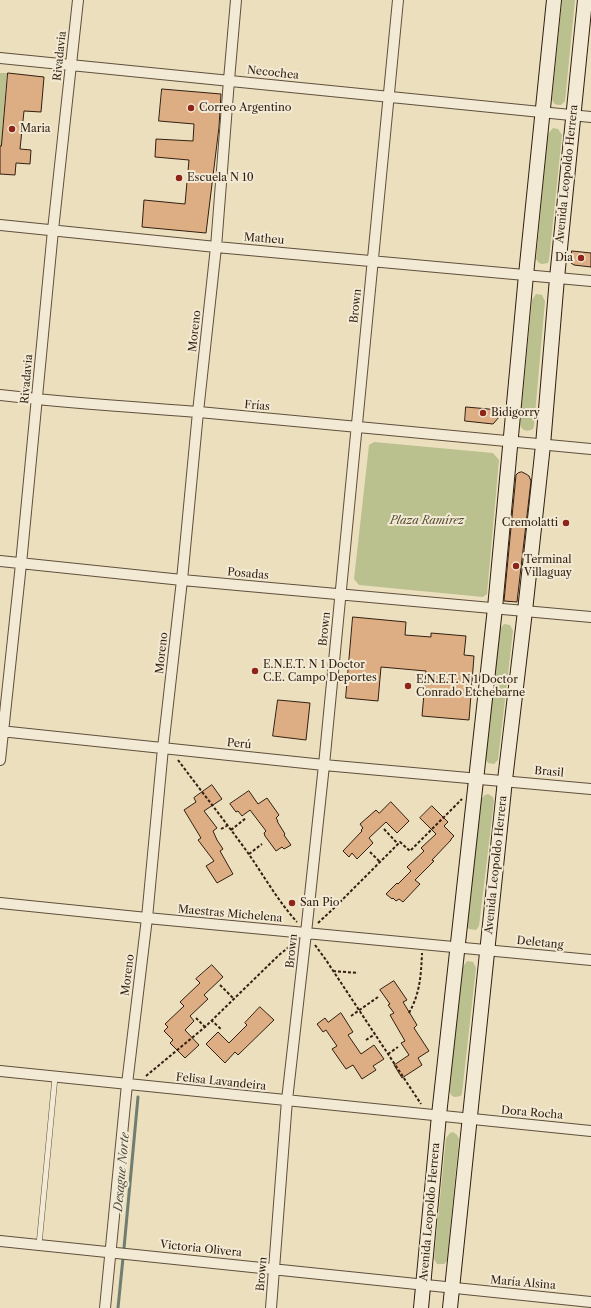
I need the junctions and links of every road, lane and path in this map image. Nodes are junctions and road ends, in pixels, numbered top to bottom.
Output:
1 (78, 0) edge
2 (236, 0) edge
3 (398, 0) edge
4 (554, 0) edge
5 (585, 0) edge
6 (0, 58) edge
7 (71, 65) junction
8 (229, 80) junction
9 (387, 96) junction
10 (543, 112) junction
11 (573, 115) junction
12 (591, 117) edge
13 (0, 224) edge
14 (53, 230) junction
15 (216, 247) junction
16 (373, 261) junction
17 (526, 275) junction
18 (557, 278) junction
19 (591, 282) edge
20 (0, 395) edge
21 (38, 399) junction
22 (198, 412) junction
23 (356, 427) junction
24 (511, 441) junction
25 (544, 445) junction
26 (591, 449) edge
27 (0, 561) edge
28 (21, 564) junction
29 (182, 580) junction
30 (340, 594) junction
31 (495, 608) junction
32 (525, 611) junction
33 (591, 617) edge
34 (1, 731) edge
35 (166, 749) junction
36 (0, 760) edge
37 (324, 765) junction
38 (505, 780) junction
39 (475, 783) junction
40 (591, 788) edge
41 (246, 818) dead end
42 (228, 825) junction
43 (221, 829) dead end
44 (384, 829) dead end
45 (231, 830) junction
46 (262, 844) dead end
47 (398, 844) junction
48 (370, 852) dead end
49 (249, 854) junction
50 (380, 862) junction
51 (0, 903) edge
52 (147, 918) junction
53 (306, 933) junction
54 (422, 944) junction
55 (457, 947) junction
56 (487, 950) junction
57 (591, 960) edge
58 (333, 971) junction
59 (358, 973) dead end
60 (220, 986) dead end
61 (378, 996) dead end
62 (233, 998) junction
63 (359, 1010) junction
64 (410, 1013) dead end
65 (351, 1016) dead end
66 (196, 1018) dead end
67 (211, 1020) junction
68 (205, 1026) junction
69 (222, 1030) dead end
70 (375, 1034) junction
71 (366, 1040) dead end
72 (398, 1047) dead end
73 (388, 1054) junction
74 (0, 1071) edge
75 (55, 1077) junction
76 (131, 1085) junction
77 (287, 1100) junction
78 (433, 1115) junction
79 (470, 1119) junction
80 (591, 1131) edge
81 (0, 1242) edge
82 (39, 1245) junction
83 (111, 1252) junction
84 (275, 1269) junction
85 (423, 1286) junction
86 (452, 1289) junction
87 (591, 1302) edge
88 (105, 1308) edge
89 (271, 1308) edge
90 (421, 1308) edge
91 (450, 1308) edge

1 - 7 street, Rivadavia
2 - 8 street, Moreno
3 - 9 street, Brown
4 - 10 street, Avenida Leopoldo Herrera
5 - 11 street, Avenida Leopoldo Herrera
6 - 7 street, Necochea
7 - 8 street, Necochea
7 - 14 street, Rivadavia
8 - 9 street, Necochea
8 - 15 street, Moreno
9 - 10 street, Necochea
9 - 16 street, Brown
10 - 11 street, Necochea
10 - 17 street, Avenida Leopoldo Herrera
11 - 12 street, Necochea
11 - 18 street, Avenida Leopoldo Herrera
13 - 14 street, Matheu
14 - 15 street, Matheu
14 - 21 street, Rivadavia
15 - 16 street, Matheu
15 - 22 street, Moreno
16 - 17 street, Matheu
16 - 23 street, Brown
17 - 18 street, Matheu
17 - 24 street, Avenida Leopoldo Herrera
18 - 19 street, Matheu
18 - 25 street, Avenida Leopoldo Herrera
20 - 21 street, Frías
21 - 22 street, Frías
21 - 28 street, Rivadavia
22 - 23 street, Frías
22 - 29 street, Moreno
23 - 24 street, Frías
23 - 30 street, Brown
24 - 25 street, Frías
24 - 31 street, Avenida Leopoldo Herrera
25 - 26 street, Frías
25 - 32 street, Avenida Leopoldo Herrera
27 - 28 street, Posadas
28 - 29 street, Posadas
28 - 34 street, Rivadavia
29 - 30 street, Posadas
29 - 35 street, Moreno
30 - 31 street, Posadas
30 - 37 street, Brown
31 - 32 street
31 - 39 street, Avenida Leopoldo Herrera
32 - 33 street
32 - 38 street, Avenida Leopoldo Herrera
34 - 35 street, Perú
34 - 36 street, Rivadavia
35 - 37 street, Perú
35 - 42 path
35 - 52 street, Moreno
37 - 39 street, Perú
37 - 53 street, Brown
38 - 39 street, Avenida Leopoldo Herrera
38 - 40 street, Brasil
38 - 56 street, Avenida Leopoldo Herrera
39 - 47 path
39 - 55 street, Avenida Leopoldo Herrera
41 - 45 path
42 - 43 path
42 - 45 path
44 - 47 path
45 - 49 path
46 - 49 path
47 - 50 path
48 - 50 path
49 - 53 path
50 - 53 path
51 - 52 street, Maestras Michelena
52 - 53 street, Maestras Michelena
52 - 76 street, Moreno
53 - 54 street, Maestras Michelena
53 - 58 path
53 - 62 path
53 - 77 street, Brown
54 - 55 street, Maestras Michelena
54 - 64 path
55 - 56 street, Avenida Leopoldo Herrera
55 - 78 street, Avenida Leopoldo Herrera
56 - 57 street, Deletang
56 - 79 street, Avenida Leopoldo Herrera
58 - 59 path
58 - 63 path
60 - 62 path
61 - 63 path
62 - 67 path
63 - 65 path
63 - 70 path
66 - 68 path
67 - 68 path
67 - 69 path
68 - 76 path
70 - 71 path
70 - 73 path
72 - 73 path
73 - 78 path
74 - 75 street, Felisa Lavandeira
75 - 76 street, Felisa Lavandeira
75 - 82 lane
76 - 77 street, Felisa Lavandeira
76 - 83 street, Moreno
77 - 78 street, Felisa Lavandeira
77 - 84 street, Brown
78 - 79 street
78 - 85 street, Avenida Leopoldo Herrera
79 - 80 street, Dora Rocha
79 - 86 street, Avenida Leopoldo Herrera
81 - 82 street, Victoria Olivera
82 - 83 street, Victoria Olivera
83 - 84 street, Victoria Olivera
83 - 88 street, Moreno
84 - 85 street, Victoria Olivera
84 - 89 street, Brown
85 - 86 street, María Alsina
85 - 90 street, Avenida Leopoldo Herrera
86 - 87 street, María Alsina
86 - 91 street, Avenida Leopoldo Herrera

